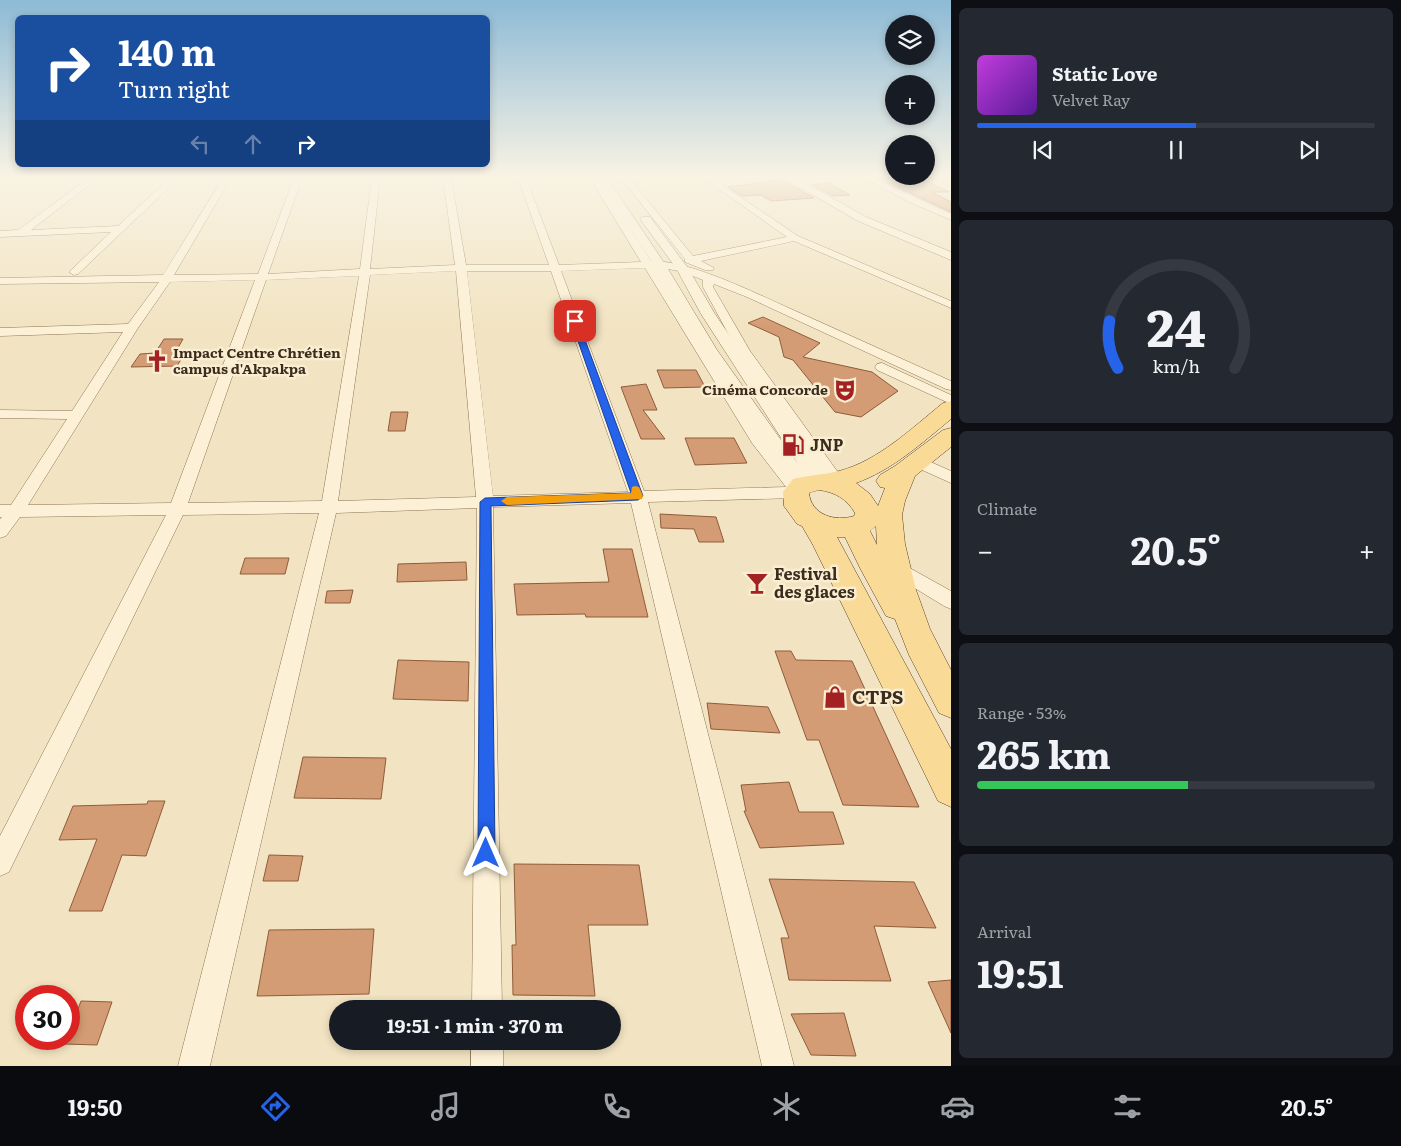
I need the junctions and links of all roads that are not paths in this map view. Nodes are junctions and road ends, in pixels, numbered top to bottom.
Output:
1 (27, 228) edge
2 (197, 228) edge
3 (280, 228) edge
4 (370, 228) edge
5 (455, 228) edge
6 (541, 228) edge
7 (629, 228) edge
8 (633, 228) edge
9 (654, 228) edge
10 (658, 228) edge
11 (780, 228) edge
12 (883, 228) edge
13 (120, 229) joint
14 (0, 234) edge
15 (19, 234) junction
16 (795, 238) junction
17 (951, 256) edge
18 (657, 267) junction
19 (684, 267) junction
20 (461, 268) junction
21 (556, 268) junction
22 (74, 272) junction
23 (364, 272) junction
24 (0, 273) edge
25 (169, 274) junction
26 (262, 277) junction
27 (0, 281) edge
28 (709, 283) junction
29 (951, 305) edge
30 (132, 328) junction
31 (0, 332) edge
32 (951, 375) edge
33 (951, 386) edge
34 (951, 400) edge
35 (951, 408) edge
36 (0, 414) edge
37 (78, 414) junction
38 (951, 435) edge
39 (910, 466) junction
40 (951, 478) edge
41 (813, 485) junction
42 (638, 496) junction
43 (485, 502) junction
44 (329, 507) junction
45 (8, 510) edge
46 (177, 510) junction
47 (860, 516) junction
48 (811, 519) junction
49 (0, 532) edge
50 (897, 568) junction
51 (951, 601) edge
52 (933, 670) junction
53 (951, 702) edge
54 (951, 788) edge
55 (0, 863) edge
56 (487, 1000) edge
57 (487, 1050) edge
58 (194, 1066) edge
59 (487, 1066) edge
60 (778, 1066) edge

1 - 15 street
2 - 25 street
3 - 26 street
4 - 23 street
5 - 20 street
6 - 21 street
7 - 18 street
8 - 18 street
9 - 19 street
10 - 19 street
11 - 16 street
12 - 17 street
13 - 15 street
13 - 22 street
14 - 15 street
16 - 19 street
16 - 29 street
18 - 19 street
18 - 21 street
18 - 41 street
19 - 28 street
19 - 32 street
19 - 41 street
20 - 21 street
20 - 23 street
20 - 43 street
21 - 42 street
22 - 24 street
22 - 25 street
23 - 26 street
23 - 44 street
25 - 26 street
25 - 27 street
25 - 30 street
26 - 46 street
28 - 33 street
28 - 34 street
28 - 41 street
30 - 31 street
30 - 37 street
35 - 41 main road
36 - 37 street
37 - 45 street
38 - 39 main road
39 - 40 street
39 - 47 main road
39 - 50 main road
41 - 42 street
41 - 47 main road
41 - 48 main road
42 - 43 street
42 - 60 street
43 - 44 street
43 - 56 street
44 - 46 street
44 - 58 street
45 - 46 street
45 - 49 street
46 - 55 street
47 - 48 main road
47 - 52 main road
48 - 54 main road
50 - 51 street
50 - 52 main road
52 - 53 main road
57 - 59 street

